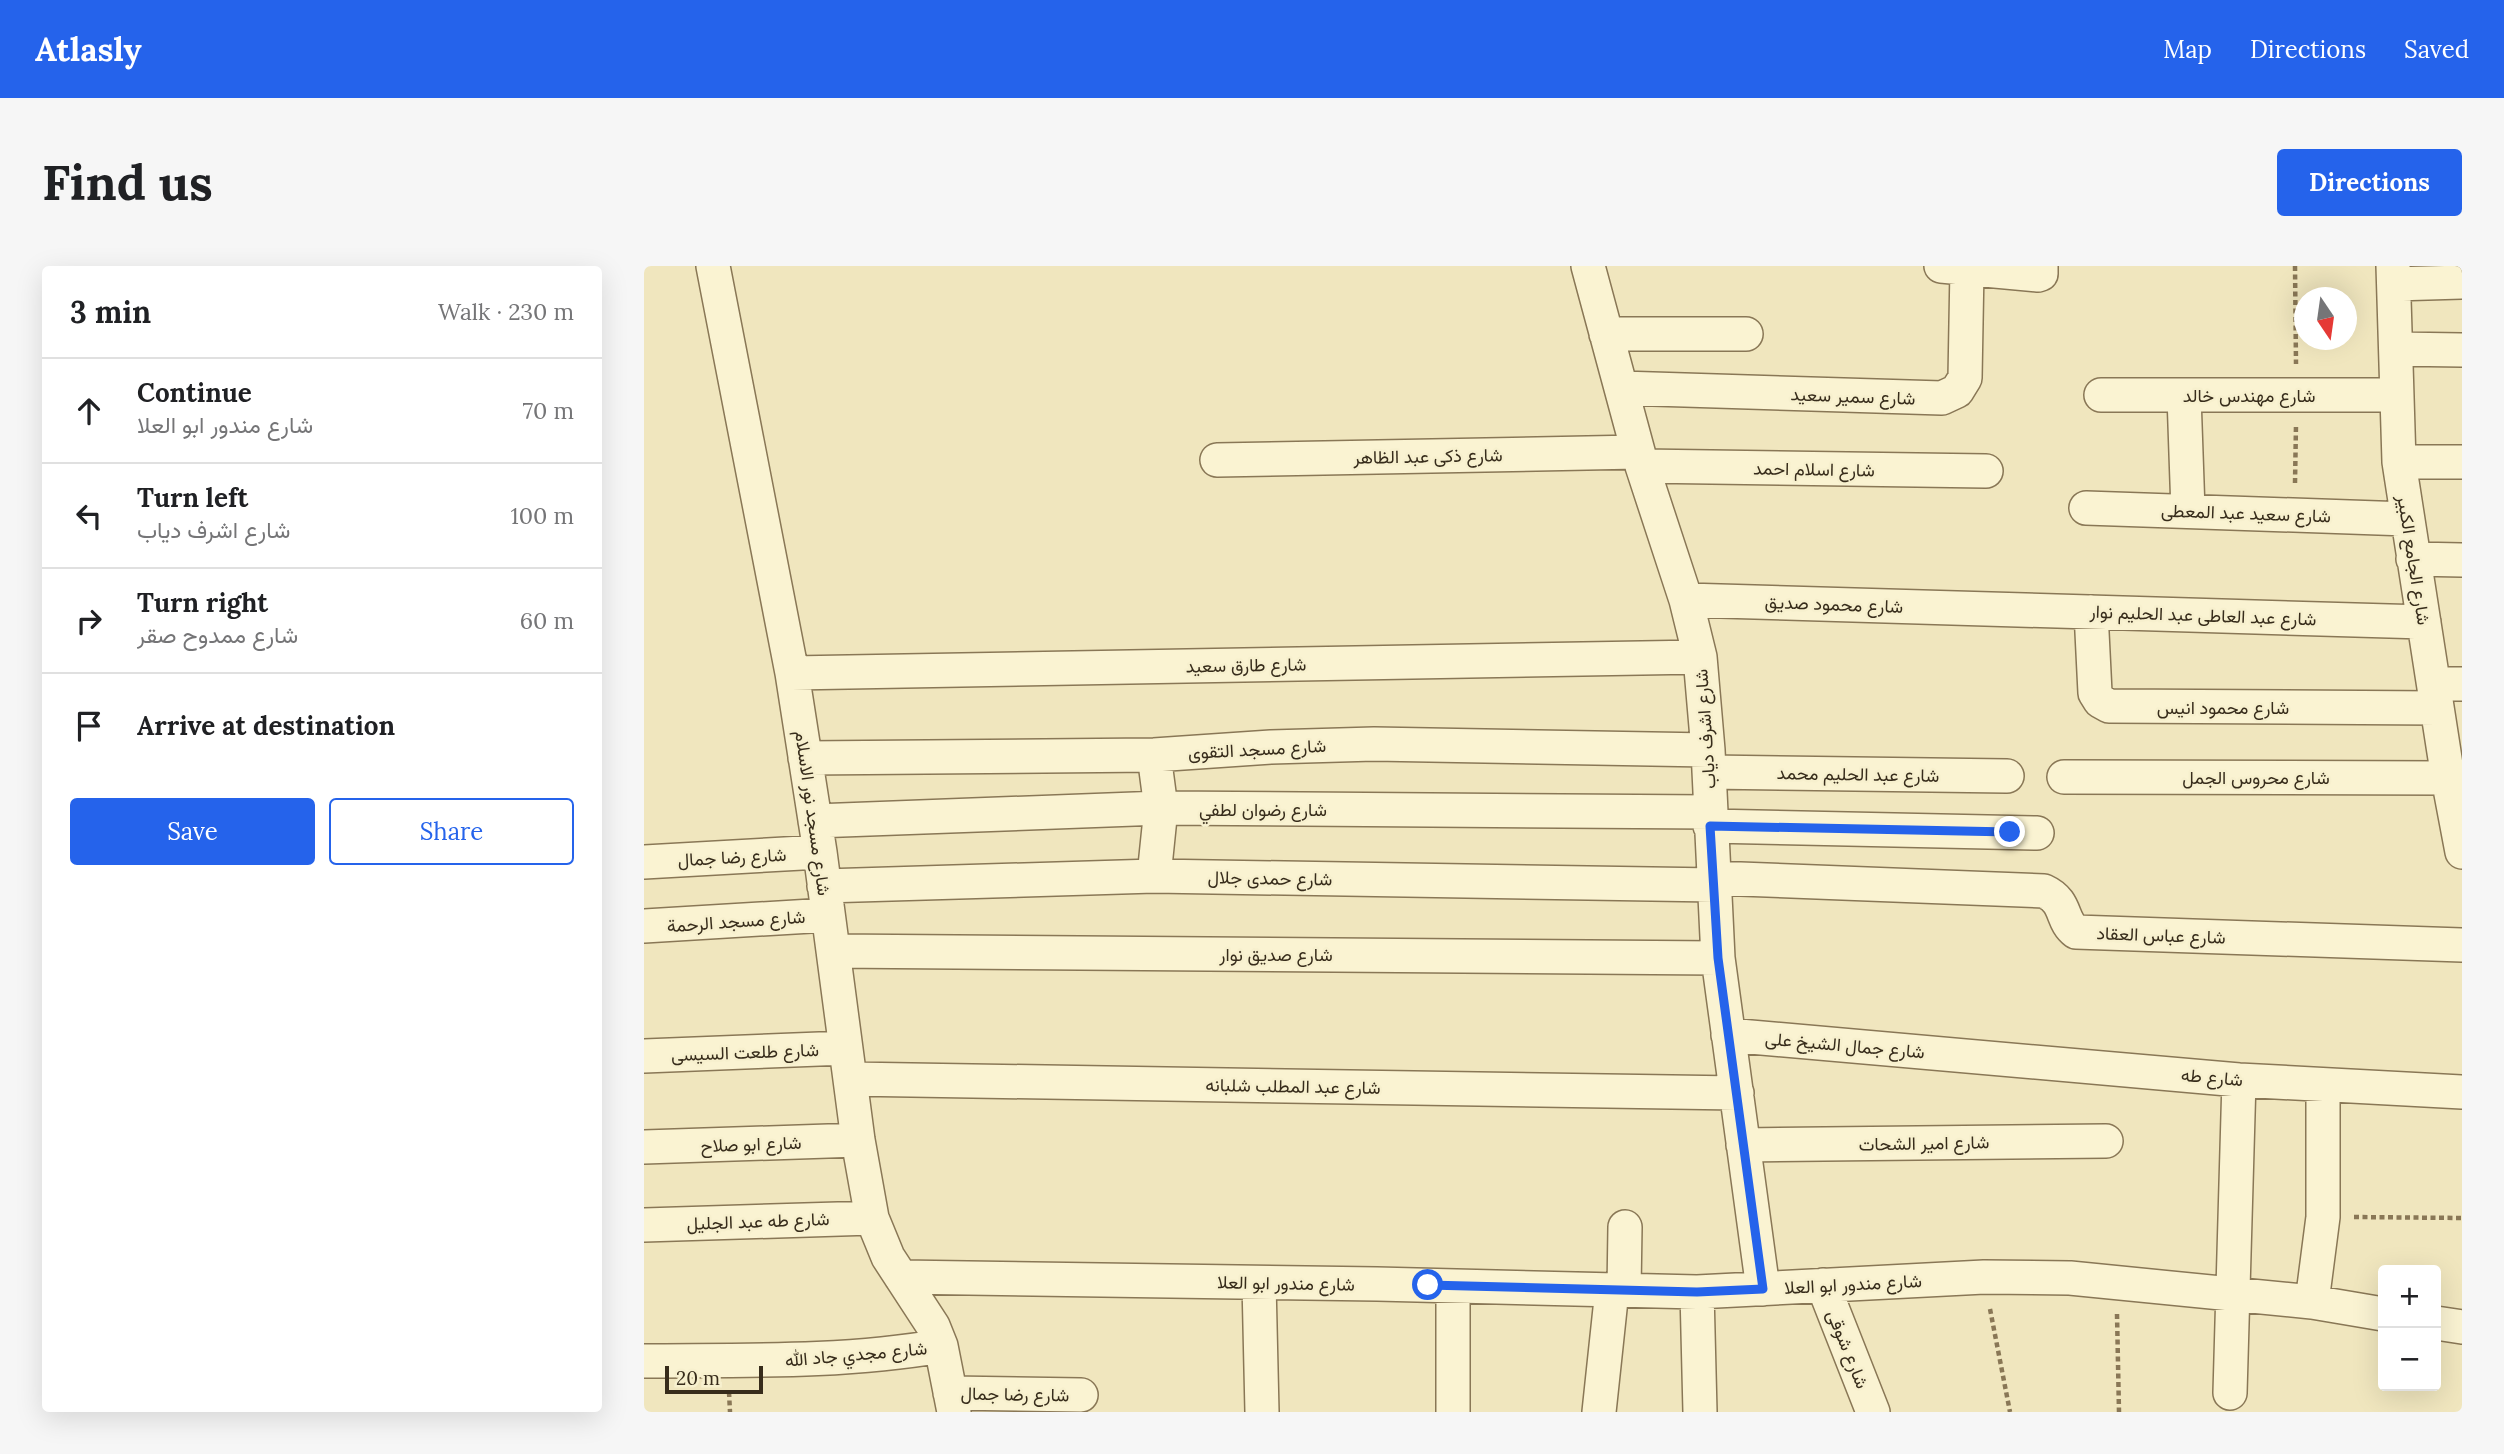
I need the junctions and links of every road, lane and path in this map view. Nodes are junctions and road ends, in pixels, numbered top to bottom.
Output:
1 (713, 266) edge
2 (1588, 266) edge
3 (2041, 266) edge
4 (2295, 266) edge
5 (1954, 267) edge
6 (2394, 275) edge
7 (2462, 282) edge
8 (1606, 334) junction
9 (1746, 334) dead end
10 (2396, 349) junction
11 (2462, 350) edge
12 (1621, 388) junction
13 (2396, 395) junction
14 (2101, 396) dead end
15 (2184, 396) junction
16 (2297, 396) junction
17 (1640, 459) junction
18 (1217, 460) dead end
19 (2399, 461) junction
20 (2462, 461) edge
21 (1986, 471) dead end
22 (2086, 508) dead end
23 (2188, 511) junction
24 (2294, 515) junction
25 (2406, 519) junction
26 (2413, 559) junction
27 (2462, 560) edge
28 (1686, 600) junction
29 (1982, 609) joint
30 (2091, 612) junction
31 (2424, 622) junction
32 (1700, 657) junction
33 (792, 673) junction
34 (2444, 692) edge
35 (1154, 755) junction
36 (805, 758) junction
37 (1709, 761) junction
38 (2007, 776) dead end
39 (2064, 777) dead end
40 (2448, 778) junction
41 (1161, 808) junction
42 (1711, 819) junction
43 (2038, 833) dead end
44 (817, 836) junction
45 (2461, 837) edge
46 (644, 862) edge
47 (1154, 876) junction
48 (1715, 882) junction
49 (826, 901) junction
50 (644, 926) edge
51 (2462, 945) edge
52 (833, 951) junction
53 (1718, 958) junction
54 (1728, 1034) junction
55 (1962, 1055) joint
56 (644, 1056) edge
57 (848, 1064) junction
58 (2239, 1080) junction
59 (2323, 1085) junction
60 (2462, 1092) edge
61 (1737, 1093) junction
62 (858, 1140) junction
63 (2106, 1141) dead end
64 (1743, 1145) junction
65 (644, 1147) edge
66 (2323, 1217) junction
67 (872, 1218) junction
68 (2462, 1218) edge
69 (644, 1225) edge
70 (1625, 1227) dead end
71 (901, 1277) junction
72 (1984, 1277) junction
73 (2116, 1281) junction
74 (1259, 1283) junction
75 (1823, 1285) junction
76 (1453, 1286) junction
77 (1763, 1289) junction
78 (1618, 1290) junction
79 (1697, 1292) junction
80 (2234, 1294) junction
81 (2312, 1302) junction
82 (2378, 1313) edge
83 (2441, 1323) edge
84 (2462, 1327) edge
85 (941, 1346) junction
86 (644, 1361) edge
87 (2230, 1393) dead end
88 (1080, 1395) dead end
89 (952, 1403) edge
90 (1262, 1412) edge
91 (1453, 1412) edge
92 (1599, 1412) edge
93 (1700, 1412) edge
94 (1873, 1412) edge
95 (2010, 1412) edge
96 (2119, 1412) edge

1 - 33 street, شارع مسجد نور الاسلام
2 - 8 street, شارع اشرف دياب
3 - 5 street
4 - 16 path
5 - 12 street, شارع سمير سعيد
6 - 7 street
6 - 10 street, شارع الجامع الكبير
8 - 9 street
8 - 12 street, شارع اشرف دياب
10 - 11 street
10 - 13 street, شارع الجامع الكبير
12 - 17 street, شارع اشرف دياب
13 - 16 street, شارع مهندس خالد
13 - 19 street, شارع الجامع الكبير
14 - 15 street, شارع مهندس خالد
15 - 16 street, شارع مهندس خالد
15 - 23 street
16 - 24 path
17 - 18 street, شارع ذكى عبد الظاهر
17 - 21 street, شارع اسلام احمد
17 - 28 street, شارع اشرف دياب
19 - 20 street
19 - 25 street, شارع الجامع الكبير
22 - 23 street, شارع سعيد عبد المعطى
23 - 24 street, شارع سعيد عبد المعطى
24 - 25 street, شارع سعيد عبد المعطى
25 - 26 street, شارع الجامع الكبير
26 - 27 street
26 - 31 street, شارع الجامع الكبير
28 - 29 street, شارع محمود صديق
28 - 32 street, شارع اشرف دياب
29 - 30 street, شارع عبد العاطى عبد الحليم نوار
30 - 31 street, شارع عبد العاطى عبد الحليم نوار
30 - 34 street, شارع محمود انيس
31 - 34 street, شارع الجامع الكبير
32 - 33 street, شارع طارق سعيد
32 - 37 street, شارع اشرف دياب
33 - 36 street, شارع مسجد نور الاسلام
34 - 40 street, شارع الجامع الكبير
35 - 36 street, شارع مسجد التقوى
35 - 37 street, شارع مسجد التقوى
35 - 41 street
36 - 44 street, شارع مسجد نور الاسلام
37 - 38 street, شارع عبد الحليم محمد
37 - 42 street, شارع اشرف دياب
39 - 40 street, شارع محروس الجمل
40 - 45 street, شارع الجامع الكبير
41 - 42 street, شارع رضوان لطفي
41 - 44 street, شارع رضوان لطفي
41 - 47 street
42 - 43 street, شارع رضوان لطفي
42 - 48 street, شارع اشرف دياب
44 - 46 street, شارع رضا جمال
44 - 49 street, شارع مسجد نور الاسلام
47 - 48 street, شارع حمدى جلال
47 - 49 street, شارع حمدى جلال
48 - 51 street, شارع عباس العقاد
48 - 53 street, شارع اشرف دياب
49 - 50 street, شارع مسجد الرحمة
49 - 52 street, شارع مسجد نور الاسلام
52 - 53 street, شارع صديق نوار
52 - 57 street, شارع مسجد نور الاسلام
53 - 54 street, شارع اشرف دياب
54 - 55 street, شارع جمال الشيخ على
54 - 61 street, شارع اشرف دياب
55 - 58 street, شارع طه
56 - 57 street, شارع طلعت السيسى
57 - 61 street, شارع عبد المطلب شلبانه
57 - 62 street, شارع مسجد نور الاسلام
58 - 59 street, شارع طه
58 - 80 street
59 - 60 street, شارع طه
59 - 66 street
61 - 64 street, شارع اشرف دياب
62 - 65 street, شارع ابو صلاح
62 - 67 street, شارع مسجد نور الاسلام
63 - 64 street, شارع امير الشحات
64 - 77 street, شارع اشرف دياب
66 - 68 path
66 - 81 street
67 - 69 street, شارع طه عبد الجليل
67 - 71 street, شارع مسجد نور الاسلام
70 - 78 street
71 - 74 street, شارع مندور ابو العلا
71 - 85 street, شارع مسجد نور الاسلام
72 - 73 street, شارع مندور ابو العلا
72 - 75 street, شارع مندور ابو العلا
72 - 95 path
73 - 80 street, شارع مندور ابو العلا
73 - 96 path
74 - 76 street, شارع مندور ابو العلا
74 - 90 street
75 - 77 street, شارع مندور ابو العلا
75 - 94 street, شارع شوقى
76 - 78 street, شارع مندور ابو العلا
76 - 91 street
77 - 79 street, شارع مندور ابو العلا
78 - 79 street, شارع مندور ابو العلا
78 - 92 street
79 - 93 street
80 - 81 street, شارع مندور ابو العلا
80 - 87 street
81 - 82 street, شارع مندور ابو العلا
83 - 84 street
85 - 86 street, شارع مجدي جاد الله
85 - 89 street, شارع مسجد نور الاسلام
88 - 89 street, شارع رضا جمال

